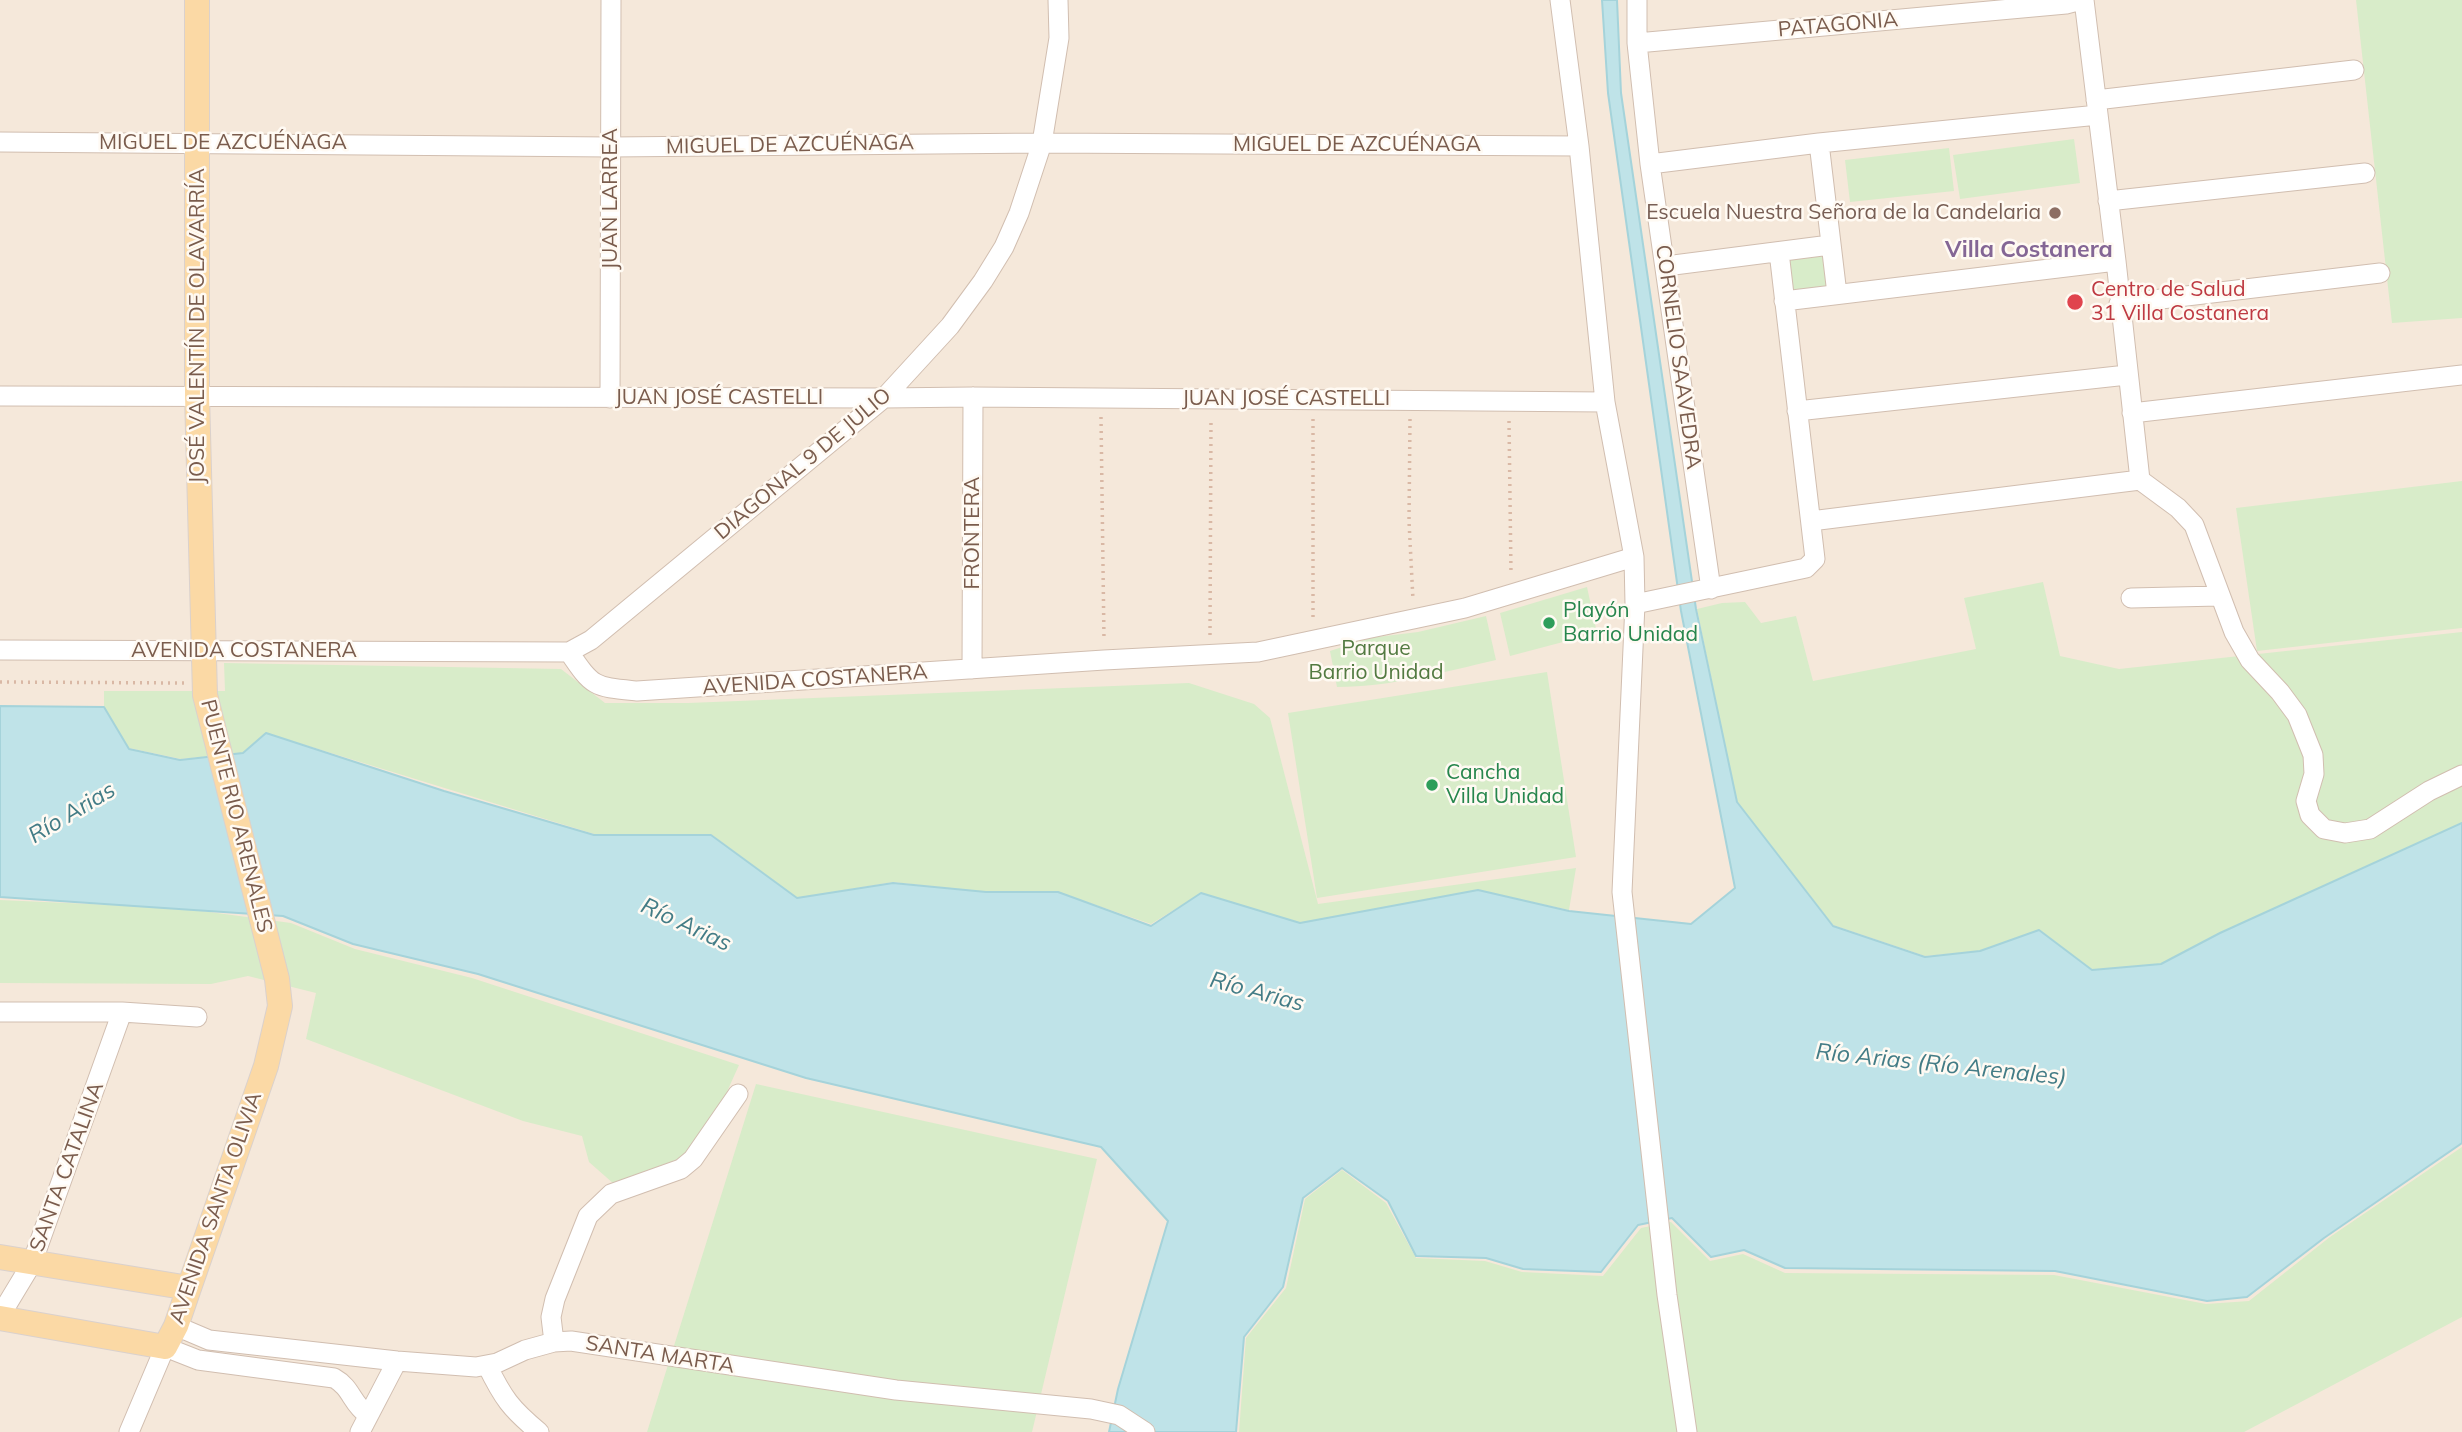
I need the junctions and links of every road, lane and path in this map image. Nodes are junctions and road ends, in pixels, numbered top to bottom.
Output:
1 (197, 0) edge
2 (611, 0) edge
3 (1058, 0) edge
4 (1560, 0) edge
5 (1637, 0) edge
6 (2082, 0) edge
7 (1637, 43) junction
8 (2354, 71) dead end
9 (2097, 107) junction
10 (0, 142) edge
11 (197, 143) junction
12 (1042, 143) junction
13 (1819, 143) junction
14 (1579, 146) junction
15 (611, 147) junction
16 (1650, 164) junction
17 (2365, 173) dead end
18 (2108, 201) junction
19 (1830, 245) junction
20 (1779, 252) junction
21 (2116, 261) junction
22 (1666, 266) junction
23 (2380, 273) dead end
24 (1837, 294) junction
25 (1784, 301) junction
26 (2119, 304) junction
27 (2127, 375) junction
28 (2462, 375) edge
29 (0, 396) edge
30 (197, 396) junction
31 (973, 397) junction
32 (610, 398) junction
33 (884, 398) junction
34 (1101, 398) junction
35 (1212, 399) junction
36 (1313, 400) junction
37 (1411, 400) junction
38 (1509, 401) junction
39 (1605, 402) junction
40 (1797, 411) junction
41 (2132, 413) junction
42 (2140, 481) junction
43 (1811, 521) junction
44 (1634, 557) junction
45 (1711, 589) junction
46 (1511, 594) junction
47 (2219, 596) junction
48 (2132, 598) dead end
49 (1635, 604) junction
50 (1414, 620) junction
51 (1313, 640) junction
52 (0, 650) edge
53 (203, 652) junction
54 (569, 652) junction
55 (1209, 655) junction
56 (1104, 660) junction
57 (972, 670) junction
58 (0, 682) edge
59 (205, 689) junction
60 (2462, 775) edge
61 (277, 979) joint
62 (0, 1012) edge
63 (122, 1012) junction
64 (197, 1017) dead end
65 (738, 1094) dead end
66 (0, 1258) edge
67 (32, 1263) junction
68 (189, 1288) junction
69 (0, 1317) edge
70 (170, 1336) junction
71 (554, 1342) junction
72 (397, 1361) junction
73 (487, 1365) junction
74 (364, 1424) edge
75 (129, 1432) edge
76 (539, 1432) edge
77 (1145, 1432) edge
78 (1687, 1432) edge

1 - 11 main road, JOSÉ VALENTÍN DE OLAVARRÍA
2 - 15 street, JUAN LARREA
3 - 12 street, DIAGONAL 9 DE JULIO
4 - 14 street
5 - 7 street, CORNELIO SAAVEDRA
6 - 7 street, PATAGONIA
6 - 9 street
7 - 16 street, CORNELIO SAAVEDRA
8 - 9 street
9 - 13 street
9 - 18 street
10 - 11 street, MIGUEL DE AZCUÉNAGA
11 - 15 street, MIGUEL DE AZCUÉNAGA
11 - 30 main road, JOSÉ VALENTÍN DE OLAVARRÍA
12 - 14 street, MIGUEL DE AZCUÉNAGA
12 - 15 street, MIGUEL DE AZCUÉNAGA
12 - 33 street, DIAGONAL 9 DE JULIO
13 - 16 street
13 - 19 street
14 - 39 street
15 - 32 street, JUAN LARREA
16 - 22 street, CORNELIO SAAVEDRA
17 - 18 street
18 - 21 street
19 - 20 street
19 - 24 street
20 - 22 street
20 - 25 street
21 - 24 street
21 - 26 street
22 - 45 street, CORNELIO SAAVEDRA
23 - 26 street
24 - 25 street
25 - 40 street
26 - 27 street
27 - 40 street
27 - 41 street
28 - 41 street
29 - 30 street, JUAN JOSÉ CASTELLI
30 - 32 street, JUAN JOSÉ CASTELLI
30 - 53 main road, JOSÉ VALENTÍN DE OLAVARRÍA
31 - 33 street, JUAN JOSÉ CASTELLI
31 - 34 street, JUAN JOSÉ CASTELLI
31 - 57 street, FRONTERA
32 - 33 street, JUAN JOSÉ CASTELLI
33 - 54 street, DIAGONAL 9 DE JULIO
34 - 35 street, JUAN JOSÉ CASTELLI
34 - 56 path
35 - 36 street, JUAN JOSÉ CASTELLI
35 - 55 path
36 - 37 street, JUAN JOSÉ CASTELLI
36 - 51 path
37 - 38 street, JUAN JOSÉ CASTELLI
37 - 50 path
38 - 39 street, JUAN JOSÉ CASTELLI
38 - 46 path
39 - 44 street
40 - 43 street
41 - 42 street
42 - 43 street
42 - 47 street
43 - 45 street
44 - 46 street, AVENIDA COSTANERA
44 - 49 street
45 - 49 street
46 - 50 street, AVENIDA COSTANERA
47 - 48 street
47 - 60 street
49 - 78 street
50 - 51 street, AVENIDA COSTANERA
51 - 55 street, AVENIDA COSTANERA
52 - 53 street, AVENIDA COSTANERA
53 - 54 street, AVENIDA COSTANERA
53 - 59 main road, PUENTE RIO ARENALES
54 - 57 street, AVENIDA COSTANERA
55 - 56 street, AVENIDA COSTANERA
56 - 57 street, AVENIDA COSTANERA
58 - 59 path
59 - 61 main road, PUENTE RIO ARENALES
61 - 68 main road, AVENIDA SANTA OLIVIA
62 - 63 street
63 - 64 street
63 - 67 street, SANTA CATALINA
65 - 71 street
66 - 67 main road
67 - 68 main road
67 - 69 street, SANTA CATALINA
68 - 70 main road, AVENIDA SANTA OLIVIA
69 - 70 main road, SANTA MARTA
70 - 72 street, SANTA MARTA
70 - 74 street
70 - 75 street, AVENIDA SANTA OLIVIA
71 - 73 street, SANTA MARTA
71 - 77 street, SANTA MARTA
72 - 73 street, SANTA MARTA
72 - 74 street
73 - 76 street

